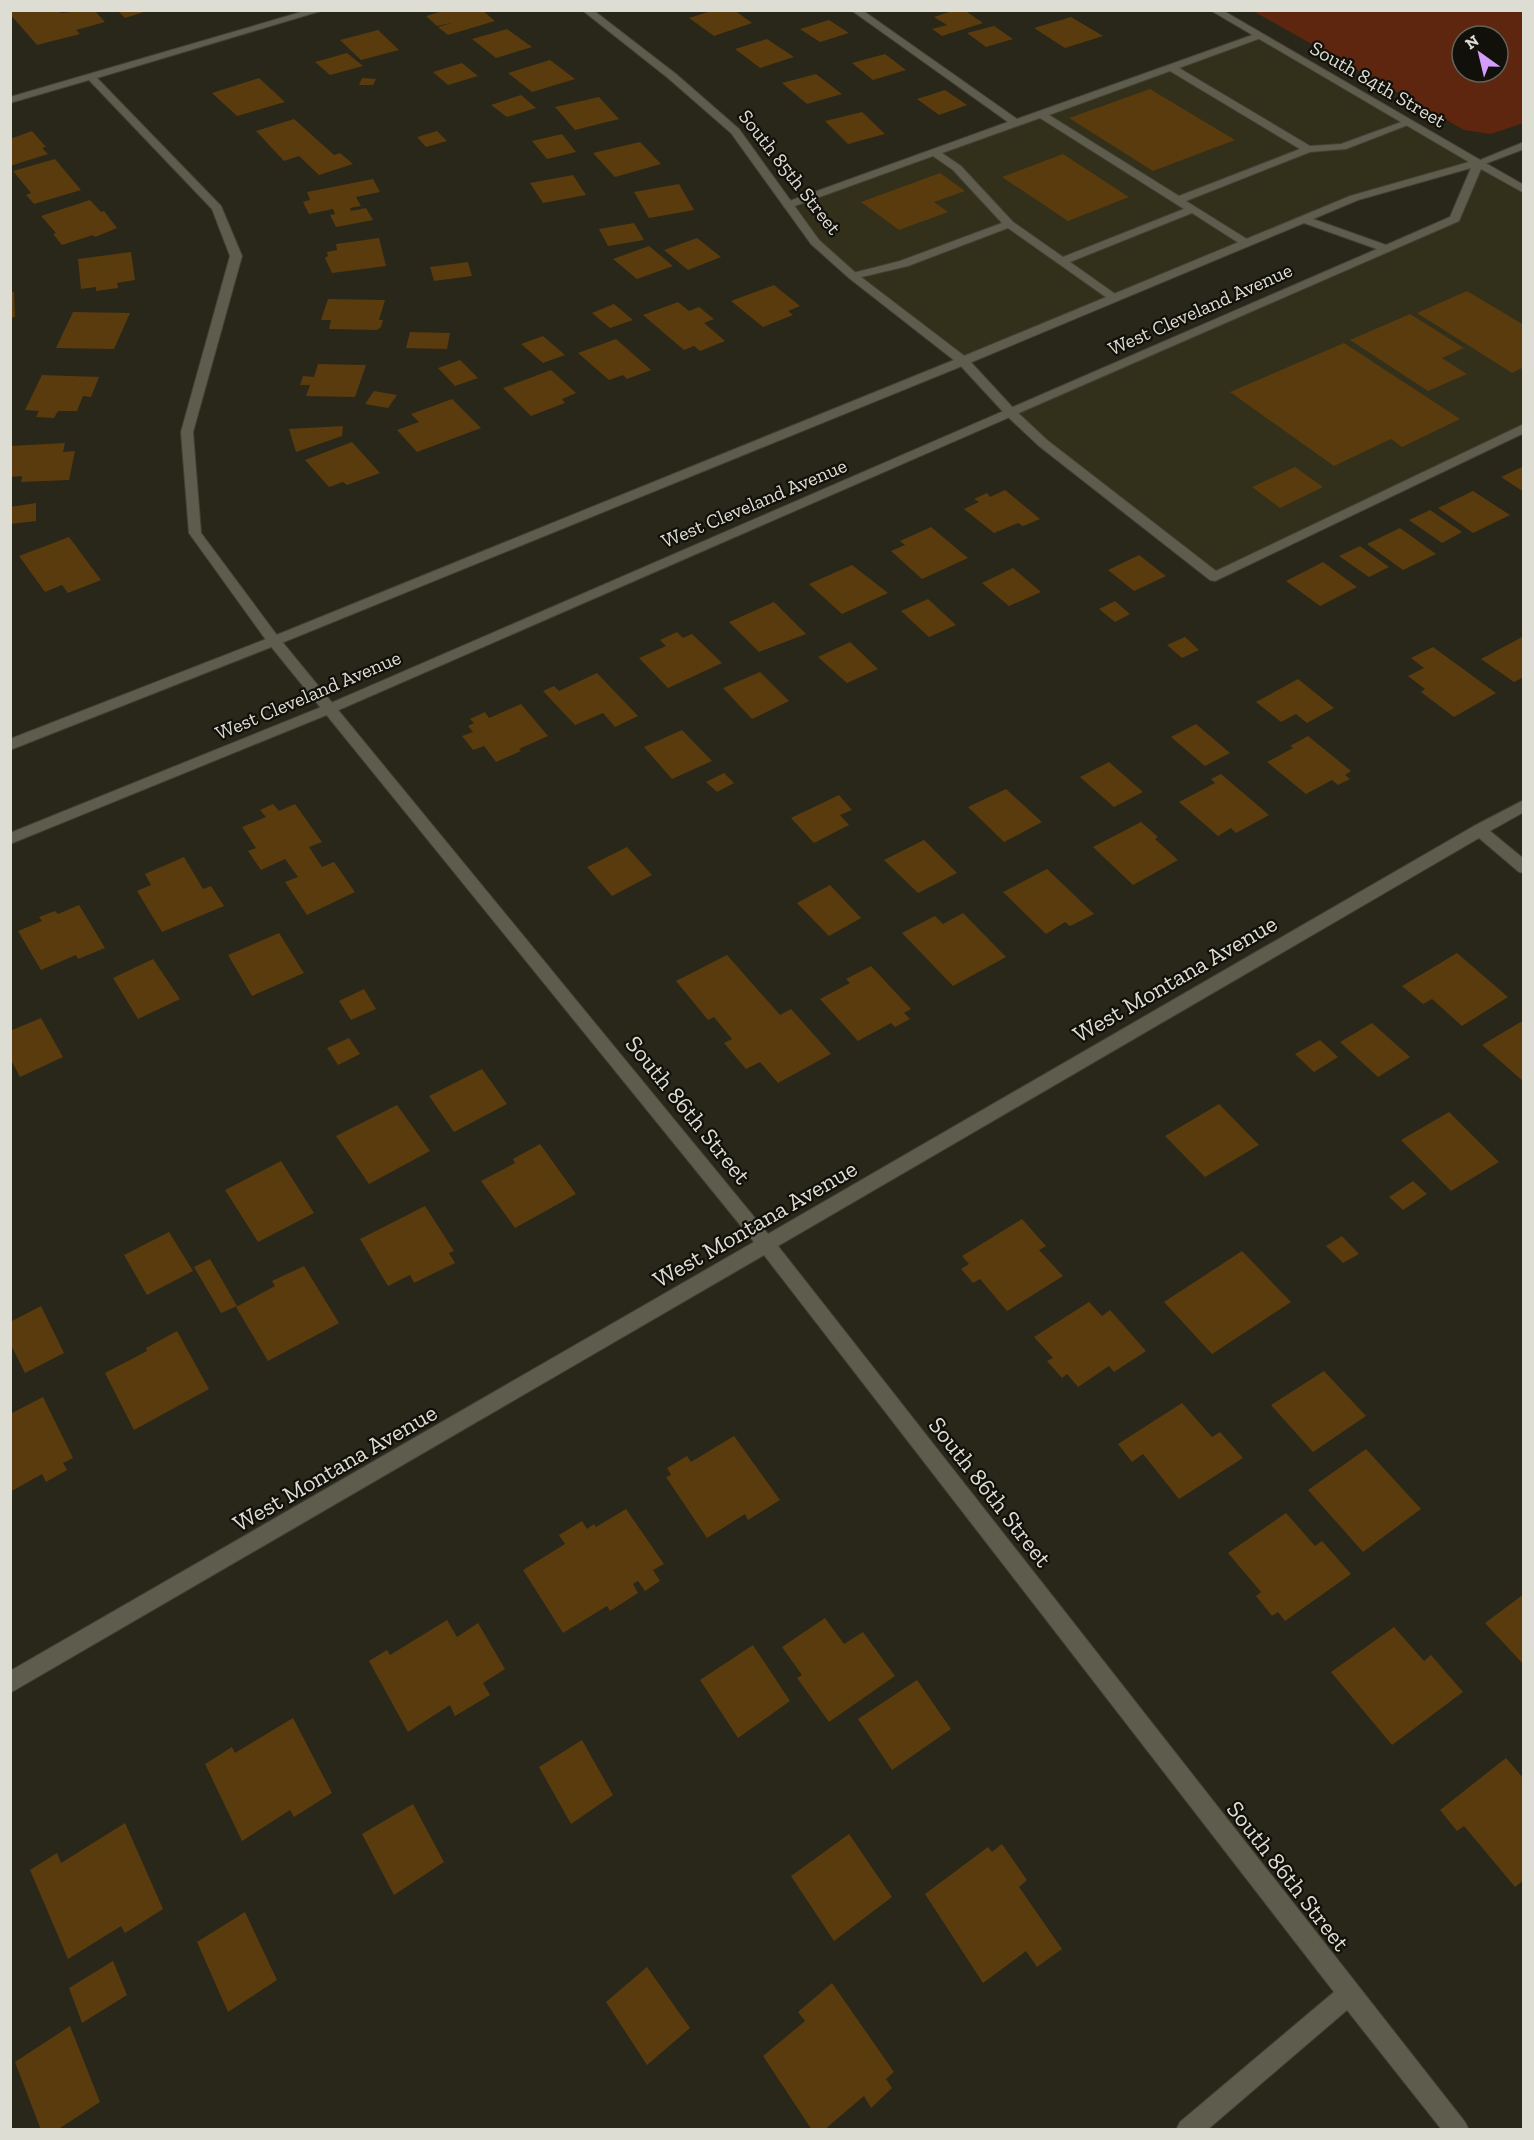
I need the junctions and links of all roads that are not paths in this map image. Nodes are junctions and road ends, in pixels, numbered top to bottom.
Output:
1 (320, 10) edge
2 (586, 10) edge
3 (855, 10) edge
4 (1214, 10) edge
5 (1258, 36) junction
6 (1171, 67) junction
7 (91, 77) junction
8 (10, 100) edge
9 (1041, 114) junction
10 (1016, 123) junction
11 (1408, 123) junction
12 (1524, 145) edge
13 (1308, 149) junction
14 (934, 152) junction
15 (1478, 163) junction
16 (1524, 190) edge
17 (1178, 200) junction
18 (788, 205) junction
19 (1193, 209) junction
20 (1303, 219) junction
21 (1009, 224) junction
22 (1246, 243) junction
23 (1387, 249) junction
24 (1063, 261) junction
25 (853, 276) junction
26 (1114, 298) junction
27 (963, 361) junction
28 (1011, 412) junction
29 (1524, 428) edge
30 (274, 642) junction
31 (329, 709) junction
32 (10, 745) edge
33 (1524, 805) edge
34 (1479, 830) junction
35 (10, 839) edge
36 (1524, 868) edge
37 (766, 1244) junction
38 (10, 1683) edge
39 (1349, 1994) junction
40 (1188, 2130) edge
41 (1457, 2130) edge

1 - 7 street
2 - 18 street, South 85th Street
3 - 10 street
4 - 5 street, South 84th Street
5 - 6 street
5 - 11 street, South 84th Street
6 - 9 street
6 - 13 street
7 - 8 street
7 - 30 street, South 86th Street
9 - 10 street
9 - 17 street
10 - 14 street
11 - 13 street
11 - 15 street, South 84th Street
12 - 15 street, West Cleveland Avenue
13 - 17 street
14 - 18 street
14 - 21 street
15 - 16 street, South 84th Street
15 - 20 street, West Cleveland Avenue
15 - 23 street, West Cleveland Avenue
17 - 19 street
18 - 25 street, South 85th Street
19 - 22 street
19 - 24 street
20 - 22 street, West Cleveland Avenue
20 - 23 street
21 - 24 street
21 - 25 street
22 - 26 street, West Cleveland Avenue
23 - 28 street, West Cleveland Avenue
24 - 26 street
25 - 27 street, South 85th Street
26 - 27 street, West Cleveland Avenue
27 - 28 street, South 85th Street
27 - 30 street, West Cleveland Avenue
28 - 29 street, South 85th Street
28 - 31 street, West Cleveland Avenue
30 - 31 street, South 86th Street
30 - 32 street, West Cleveland Avenue
31 - 35 street, West Cleveland Avenue
31 - 37 street, South 86th Street
33 - 34 street, West Montana Avenue
34 - 36 street
34 - 37 street, West Montana Avenue
37 - 38 street, West Montana Avenue
37 - 39 street, South 86th Street
39 - 40 street
39 - 41 street, South 86th Street

